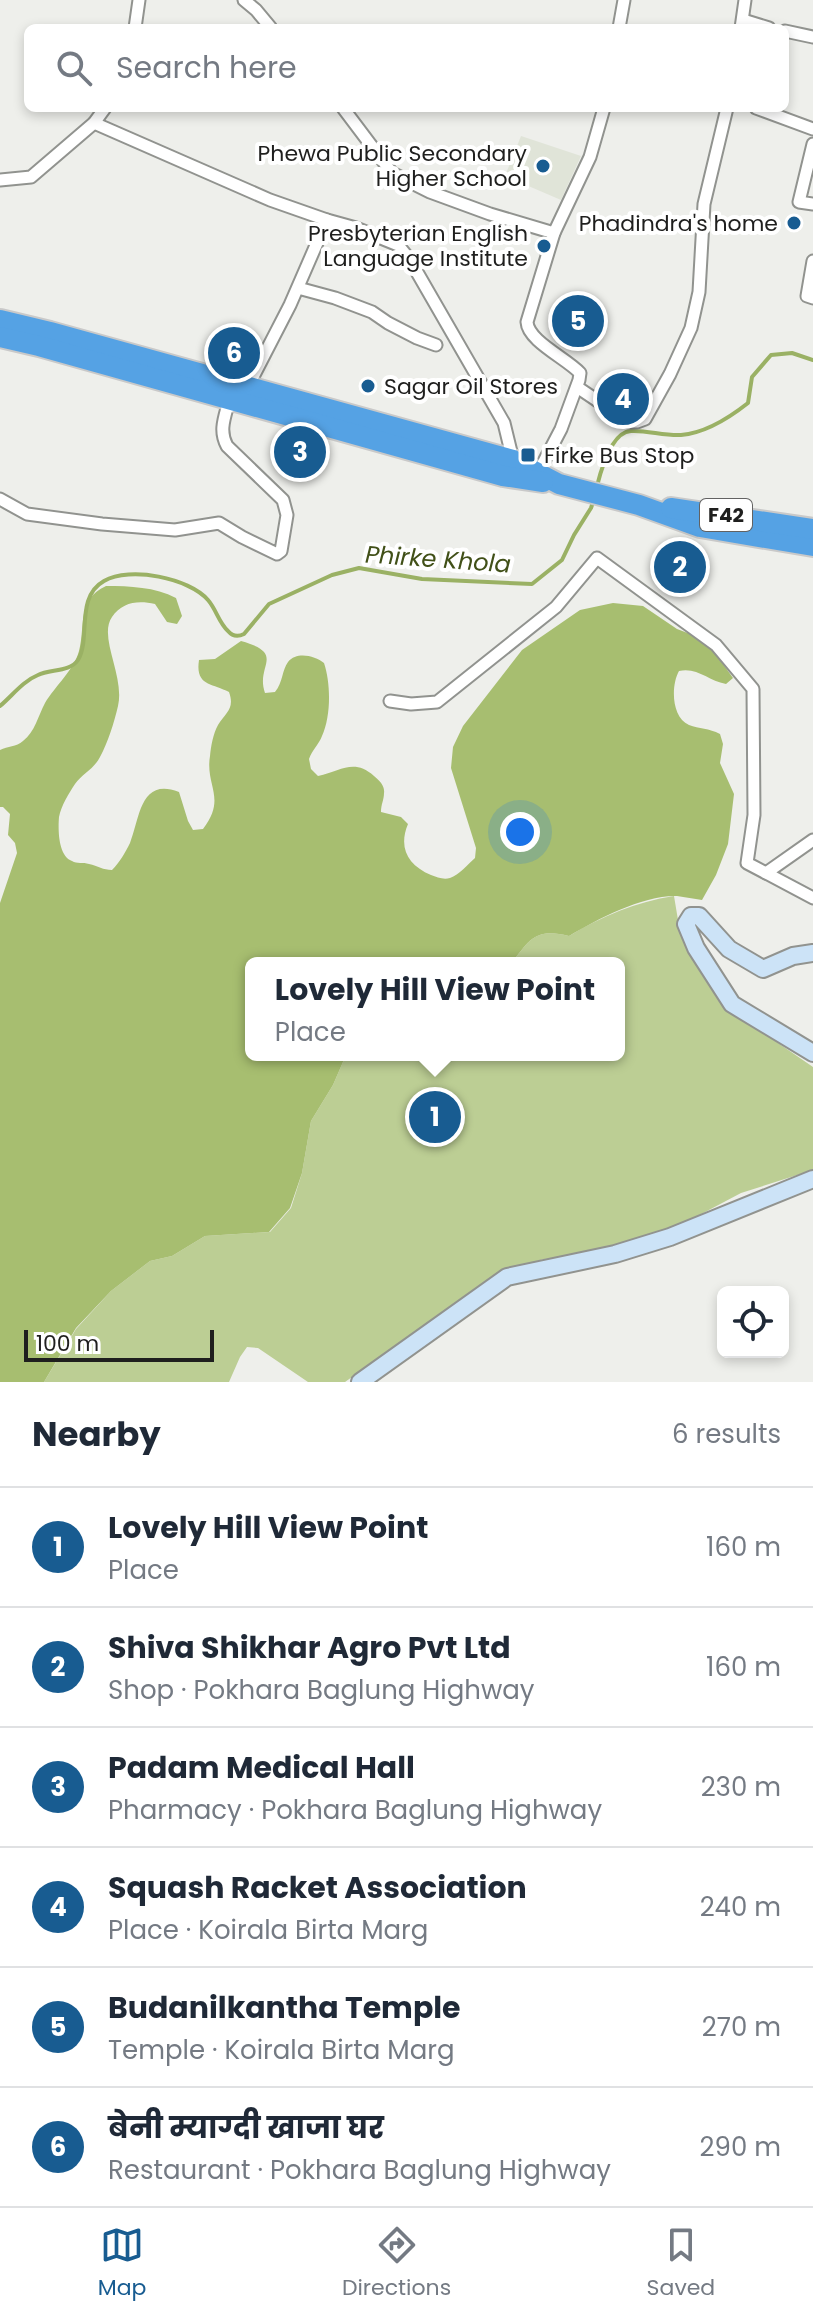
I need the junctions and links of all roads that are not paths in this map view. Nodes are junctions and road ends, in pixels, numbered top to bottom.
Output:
1 (139, 0) edge
2 (244, 0) edge
3 (624, 0) edge
4 (745, 0) edge
5 (136, 24) edge
6 (268, 24) edge
7 (620, 24) edge
8 (742, 24) edge
9 (789, 32) edge
10 (813, 37) edge
11 (102, 112) edge
12 (346, 112) edge
13 (603, 112) edge
14 (726, 112) edge
15 (767, 112) edge
16 (94, 123) junction
17 (813, 129) edge
18 (813, 144) edge
19 (0, 180) edge
20 (813, 204) edge
21 (327, 220) junction
22 (554, 233) junction
23 (813, 261) edge
24 (298, 288) junction
25 (813, 298) edge
26 (0, 320) edge
27 (0, 337) edge
28 (436, 345) dead end
29 (577, 387) junction
30 (244, 394) junction
31 (513, 460) junction
32 (538, 473) junction
33 (559, 484) junction
34 (0, 499) edge
35 (639, 505) junction
36 (813, 529) edge
37 (813, 546) edge
38 (390, 701) dead end
39 (813, 840) edge
40 (766, 873) junction
41 (813, 898) edge
42 (813, 953) edge
43 (813, 1053) edge
44 (813, 1179) edge
45 (360, 1382) edge

1 - 5 street
2 - 6 street
3 - 7 street
4 - 8 street
9 - 10 street
11 - 16 street
12 - 22 street
13 - 22 street
14 - 29 street
15 - 17 street
16 - 19 street
16 - 21 street
18 - 20 street
21 - 24 street
21 - 31 street
22 - 29 street
23 - 25 street
24 - 28 street
24 - 30 street
26 - 30 highway, F42
27 - 30 highway, F42
29 - 32 street
30 - 31 highway, F42
30 - 33 highway, F42
30 - 34 street
31 - 32 highway, F42
32 - 33 highway, F42
33 - 35 highway, F42
35 - 36 highway, F42
35 - 37 highway, F42
38 - 40 street
39 - 40 street
40 - 41 street
42 - 43 street
44 - 45 street

